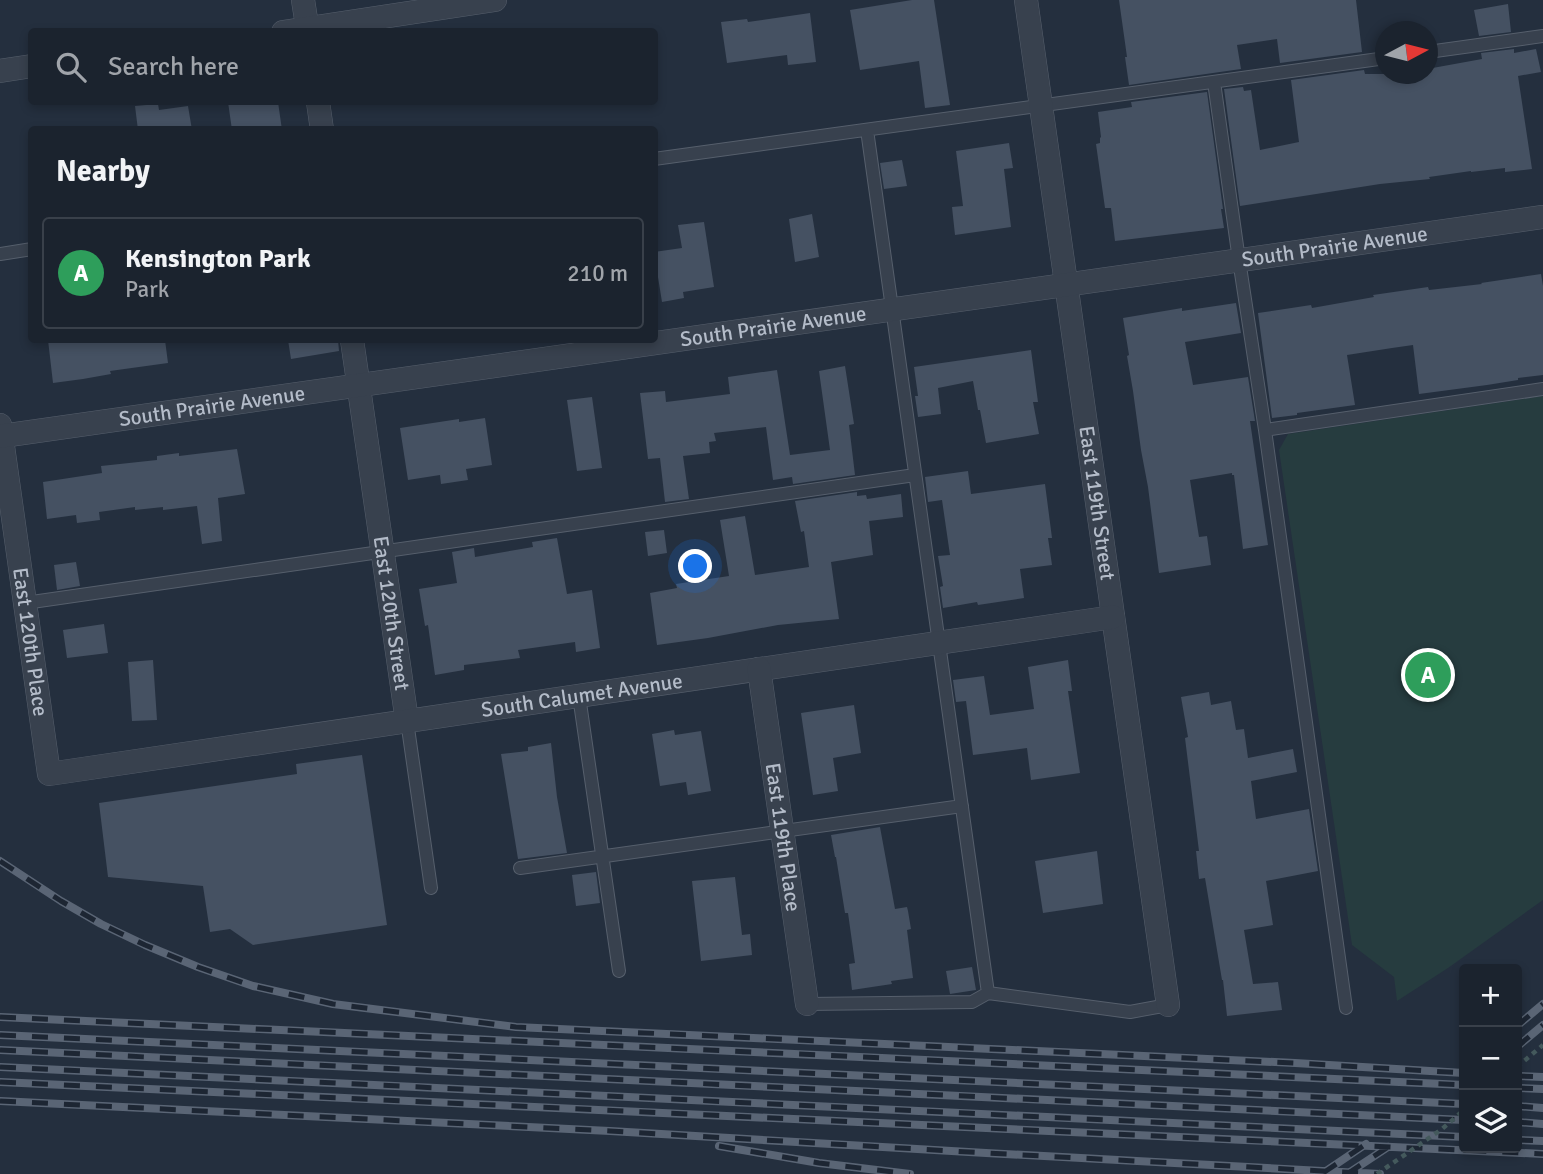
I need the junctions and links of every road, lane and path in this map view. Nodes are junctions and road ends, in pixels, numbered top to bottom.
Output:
1 (303, 0) edge
2 (489, 0) edge
3 (1026, 0) edge
4 (307, 28) edge
5 (319, 28) edge
6 (1543, 36) edge
7 (1438, 50) edge
8 (1375, 59) edge
9 (28, 67) edge
10 (0, 71) edge
11 (1214, 82) junction
12 (318, 105) edge
13 (1041, 107) junction
14 (321, 126) edge
15 (867, 130) junction
16 (658, 158) edge
17 (1543, 217) edge
18 (28, 250) edge
19 (0, 254) edge
20 (1239, 260) junction
21 (1066, 284) junction
22 (892, 309) junction
23 (352, 343) edge
24 (657, 343) edge
25 (658, 343) edge
26 (359, 386) junction
27 (1543, 388) edge
28 (1265, 430) junction
29 (1, 431) edge
30 (915, 475) junction
31 (383, 551) junction
32 (25, 603) junction
33 (1113, 617) junction
34 (939, 643) junction
35 (760, 669) junction
36 (579, 696) junction
37 (407, 721) junction
38 (49, 774) joint
39 (962, 806) junction
40 (782, 831) junction
41 (602, 856) junction
42 (520, 868) dead end
43 (432, 888) dead end
44 (619, 971) dead end
45 (988, 993) junction
46 (807, 1004) joint
47 (1168, 1005) joint
48 (1346, 1008) dead end
49 (1543, 1045) edge
50 (1522, 1063) edge
51 (1459, 1114) edge
52 (1377, 1174) edge

1 - 4 street
2 - 5 street
3 - 13 street, East 119th Street
6 - 7 lane
8 - 11 lane
9 - 10 street
11 - 13 lane
11 - 20 lane
12 - 14 street
13 - 15 lane
13 - 21 street, East 119th Street
15 - 16 lane
15 - 22 lane
17 - 20 street, South Prairie Avenue
18 - 19 lane
20 - 21 street, South Prairie Avenue
20 - 28 lane
21 - 22 street, South Prairie Avenue
21 - 33 street, East 119th Street
22 - 25 street, South Prairie Avenue
22 - 30 lane
23 - 26 street, East 120th Street
24 - 26 street, South Prairie Avenue
26 - 29 street, South Prairie Avenue
26 - 31 street, East 120th Street
27 - 28 lane
28 - 48 lane
29 - 32 street, East 120th Place
30 - 31 lane
30 - 34 lane
31 - 32 lane
31 - 37 street, East 120th Street
32 - 38 street, East 120th Place
33 - 34 street, South Calumet Avenue
33 - 47 street, East 119th Street
34 - 35 street, South Calumet Avenue
34 - 39 lane
35 - 36 street, South Calumet Avenue
35 - 40 street, East 119th Place
36 - 37 street, South Calumet Avenue
36 - 41 lane
37 - 38 street, South Calumet Avenue
37 - 43 lane, East 120th Street
39 - 40 lane
39 - 45 lane
40 - 41 lane
40 - 46 street, East 119th Place
41 - 42 lane
41 - 44 lane
45 - 46 lane
45 - 47 lane
49 - 50 path
51 - 52 path, bridge

